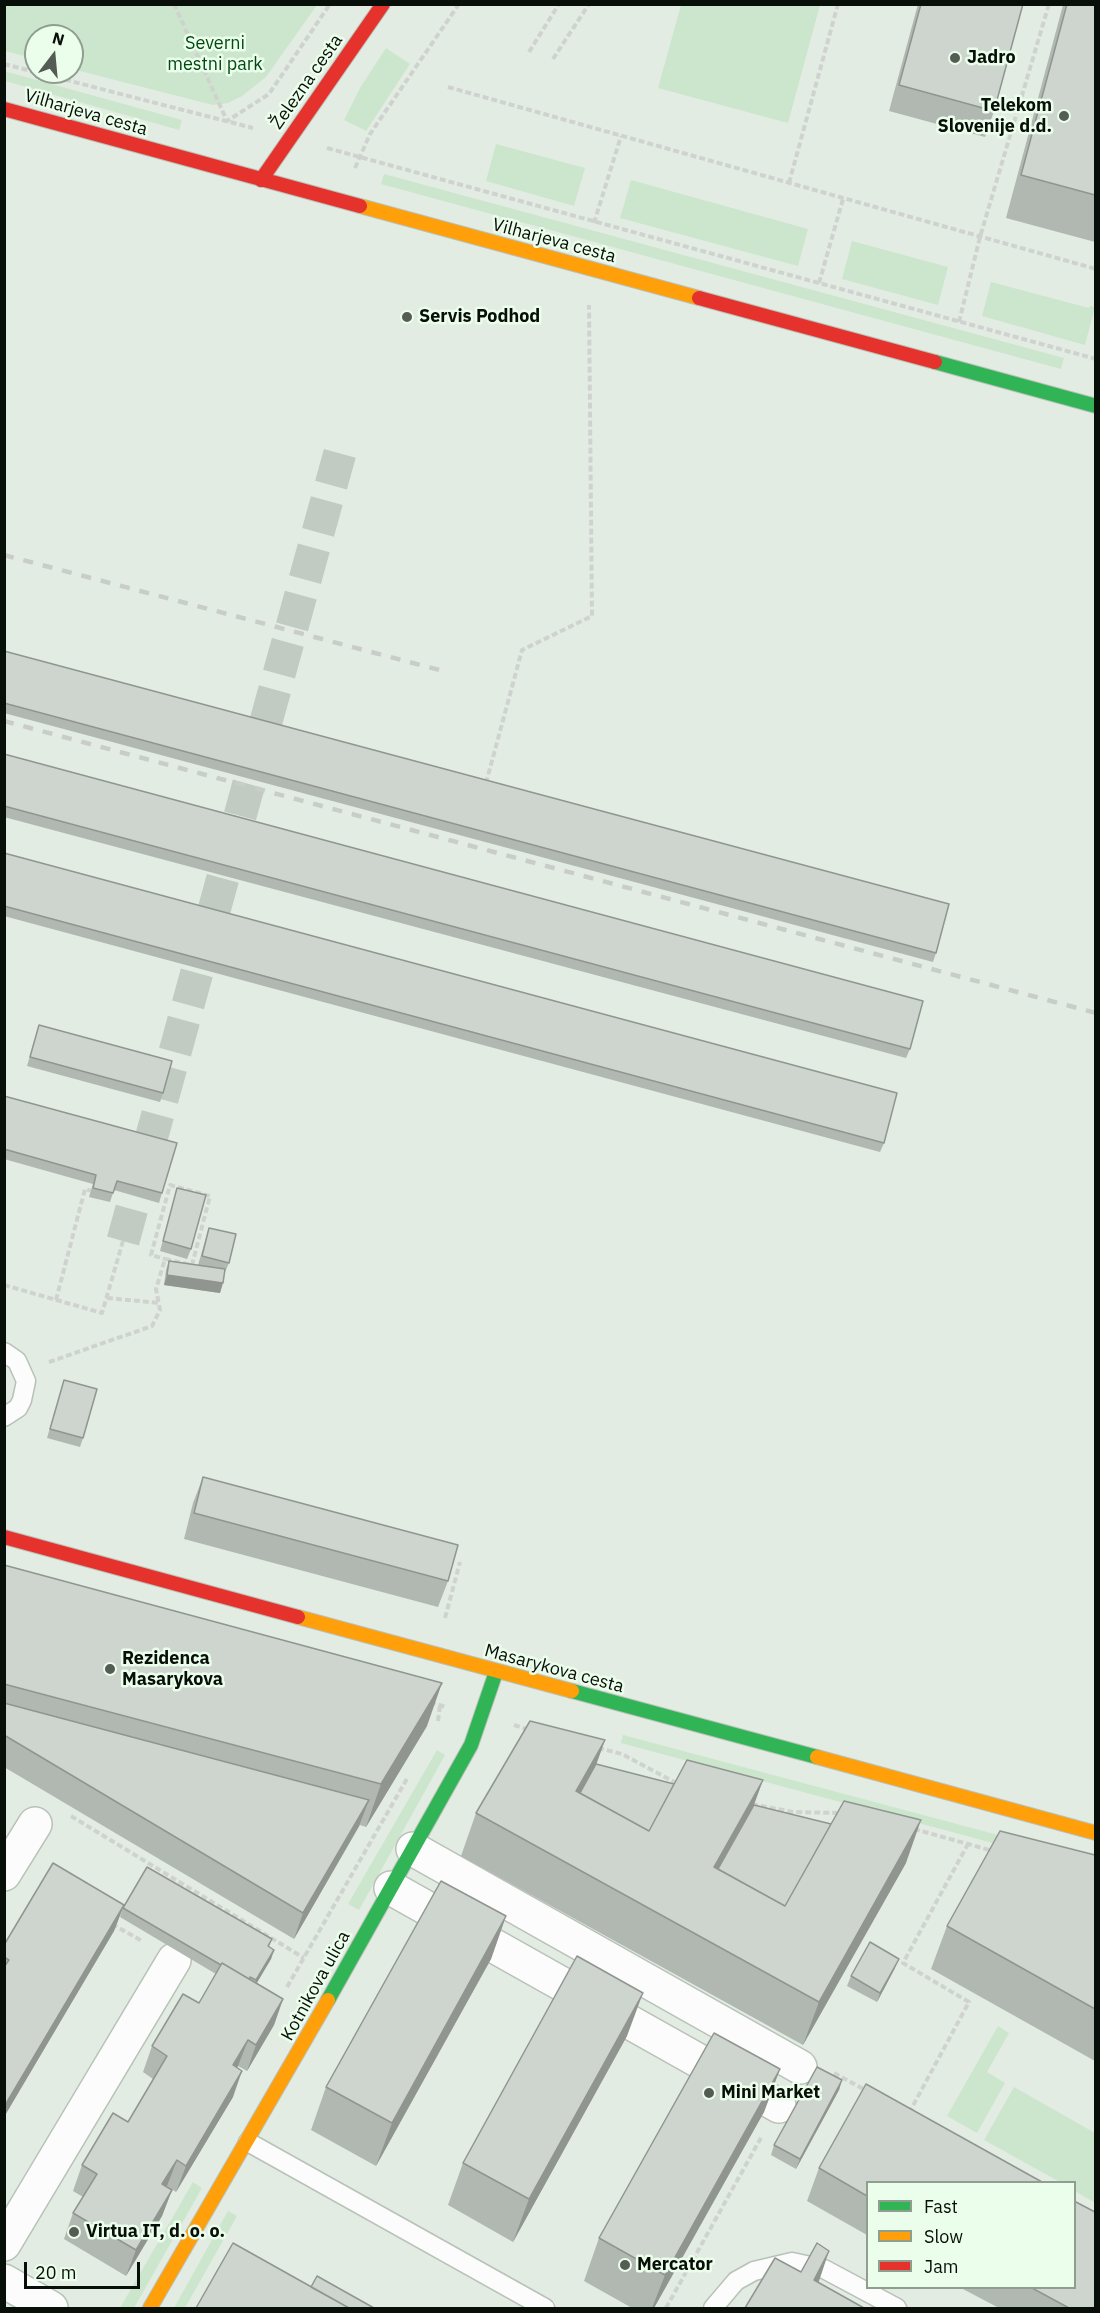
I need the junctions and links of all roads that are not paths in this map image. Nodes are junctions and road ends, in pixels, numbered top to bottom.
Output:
1 (383, 4) edge
2 (4, 109) edge
3 (261, 180) junction
4 (1095, 406) edge
5 (4, 1352) edge
6 (4, 1417) edge
7 (4, 1537) edge
8 (496, 1672) junction
9 (35, 1824) road end
10 (1095, 1833) edge
11 (413, 1849) junction
12 (8, 1861) edge
13 (391, 1888) junction
14 (174, 1960) dead end
15 (800, 2067) road end
16 (778, 2106) road end
17 (248, 2142) junction
18 (4, 2244) edge
19 (4, 2281) edge
20 (51, 2308) edge
21 (150, 2308) edge
22 (545, 2308) edge
23 (712, 2308) edge
24 (897, 2308) edge

1 - 3 main road, Železna cesta
2 - 3 main road, Vilharjeva cesta
3 - 4 main road, Vilharjeva cesta
5 - 6 lane
7 - 8 main road, Masarykova cesta
8 - 10 main road, Masarykova cesta
8 - 11 main road, Kotnikova ulica
9 - 12 street
11 - 13 main road, Kotnikova ulica
11 - 15 street
13 - 16 street
13 - 17 main road, Kotnikova ulica
14 - 18 street
17 - 21 main road, Kotnikova ulica
17 - 22 lane
19 - 20 street
23 - 24 lane

